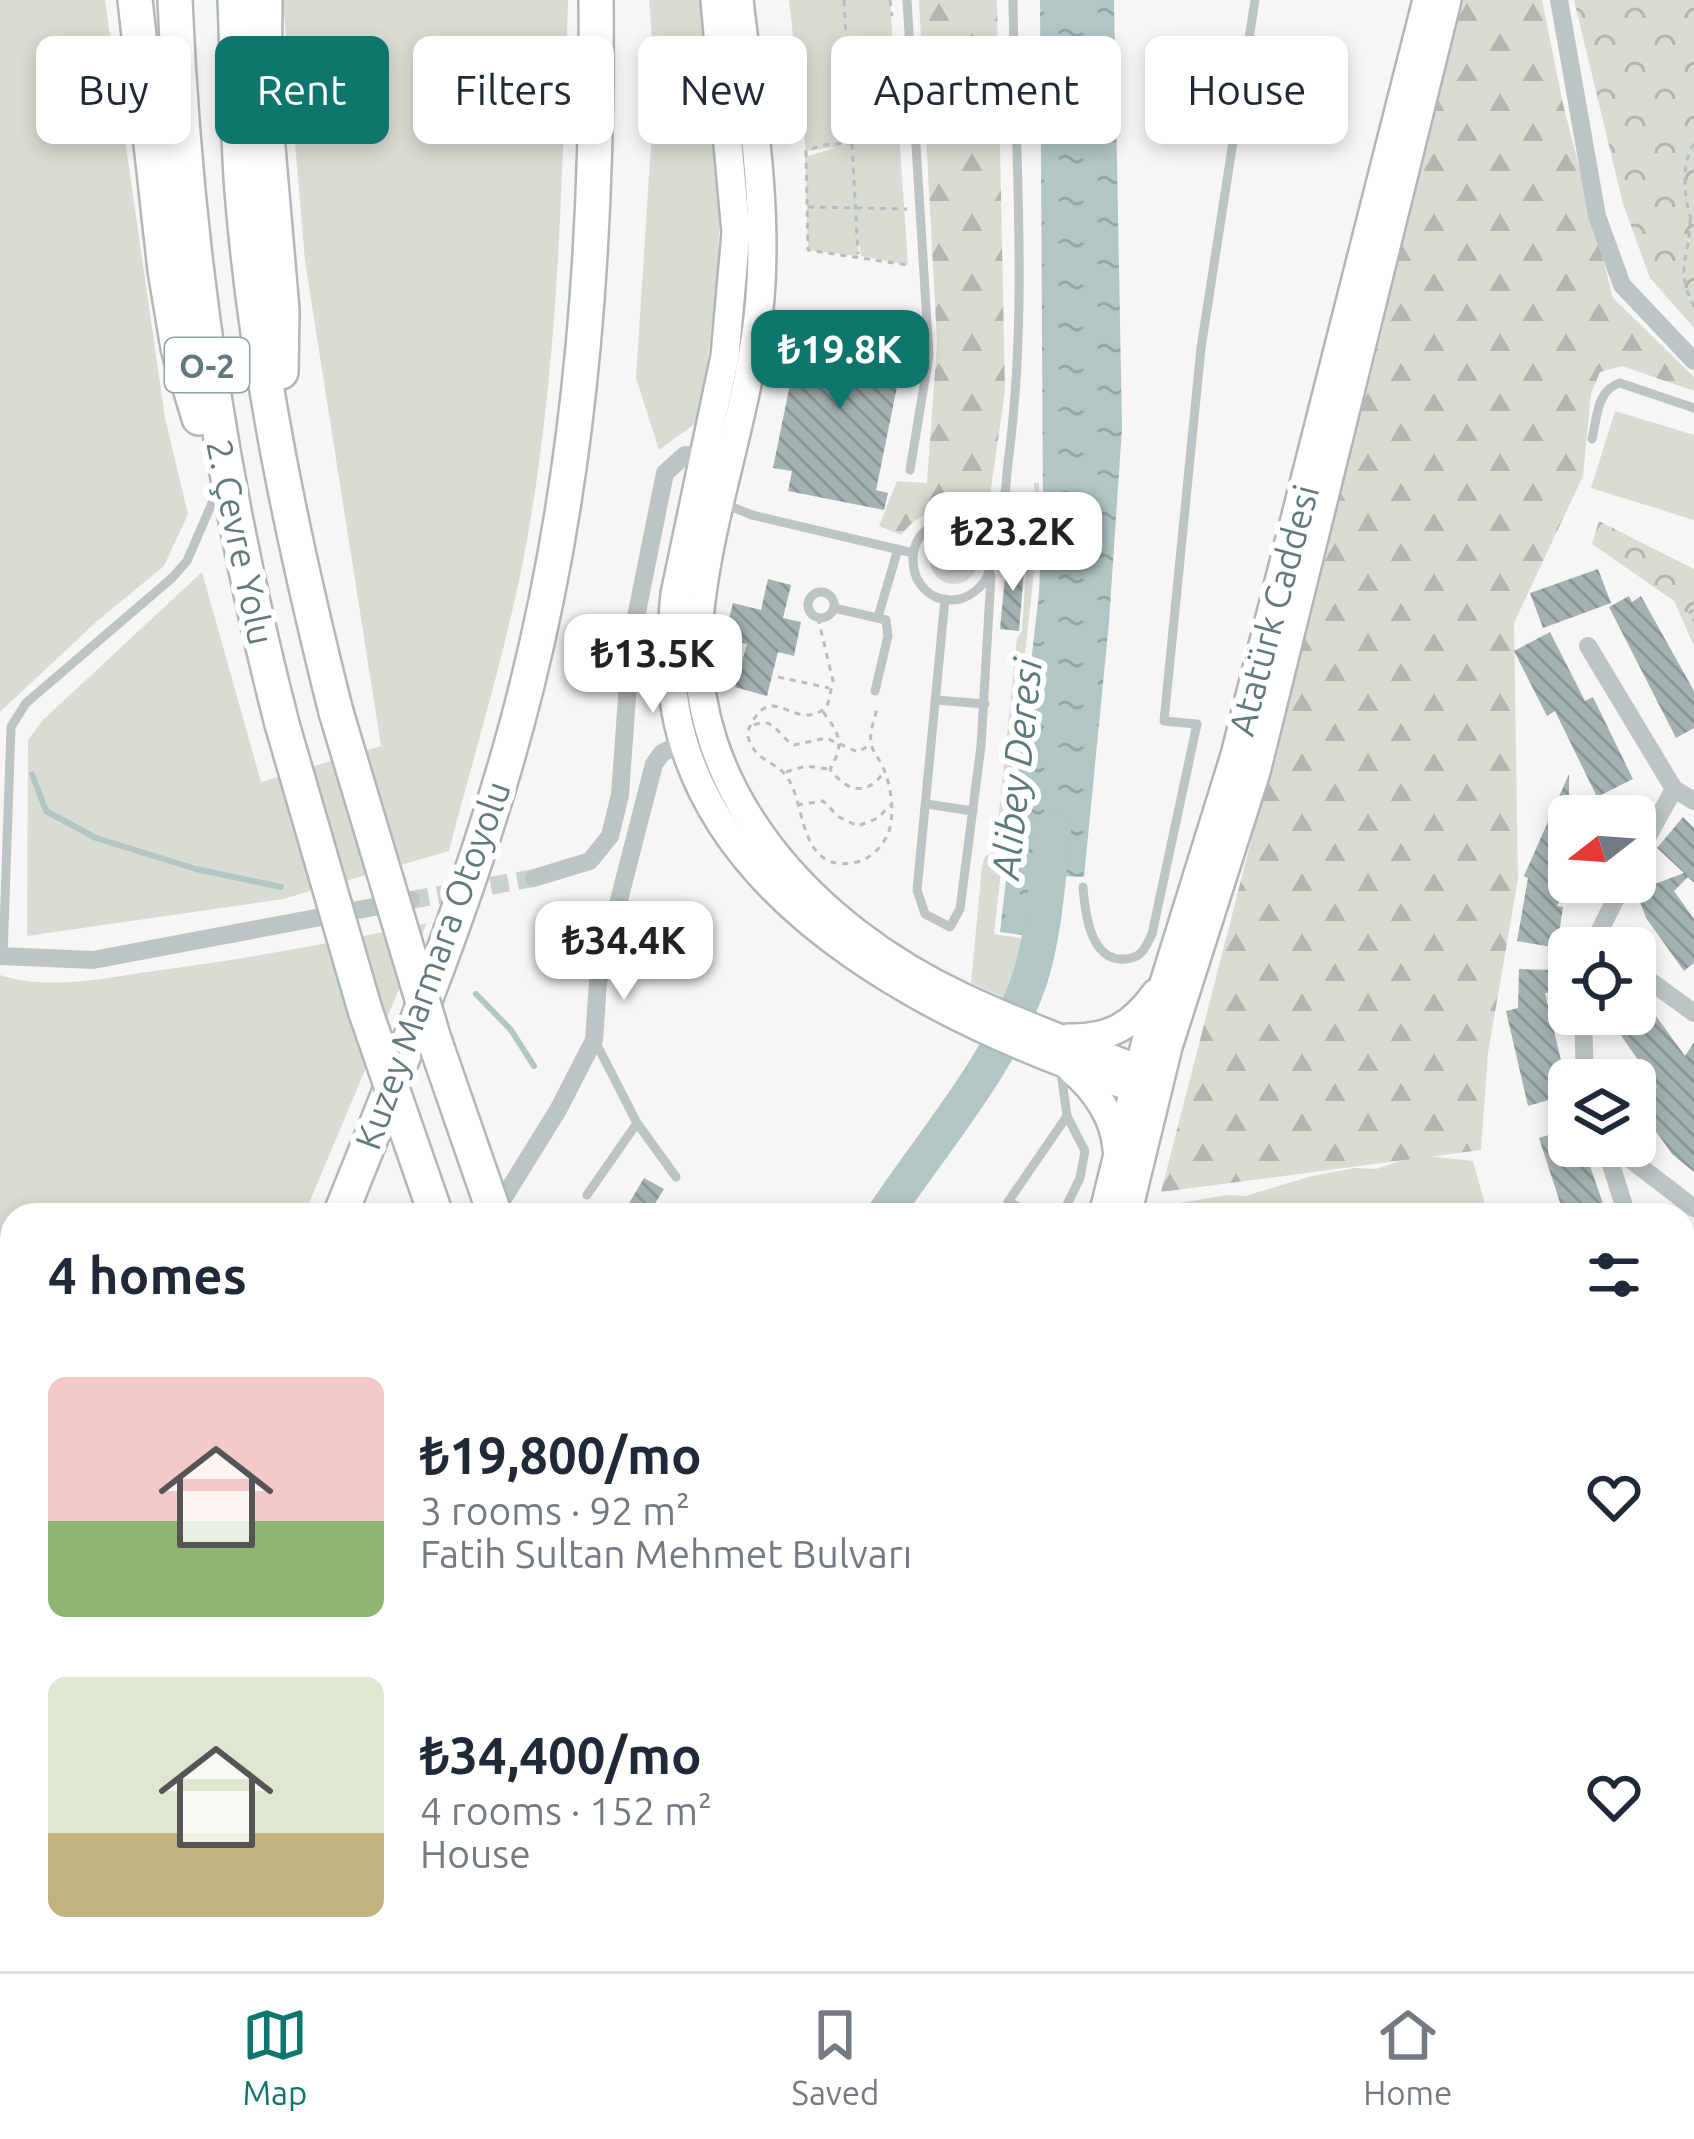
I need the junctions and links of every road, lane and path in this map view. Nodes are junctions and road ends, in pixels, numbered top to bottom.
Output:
1 (135, 0) edge
2 (176, 0) edge
3 (235, 0) edge
4 (265, 0) edge
5 (596, 0) edge
6 (716, 0) edge
7 (739, 0) edge
8 (844, 0) edge
9 (907, 0) edge
10 (1013, 0) edge
11 (1255, 0) edge
12 (1427, 0) edge
13 (1447, 0) edge
14 (1558, 0) edge
15 (847, 36) edge
16 (843, 144) edge
17 (854, 144) edge
18 (1694, 144) edge
19 (806, 206) junction
20 (857, 208) junction
21 (907, 209) dead end
22 (1690, 219) junction
23 (1694, 226) edge
24 (858, 256) junction
25 (926, 269) junction
26 (1694, 307) edge
27 (1694, 361) edge
28 (1694, 408) edge
29 (1592, 439) dead end
30 (277, 451) junction
31 (718, 459) junction
32 (910, 470) dead end
33 (224, 472) junction
34 (709, 500) junction
35 (986, 539) junction
36 (898, 549) junction
37 (913, 553) junction
38 (991, 566) junction
39 (945, 599) junction
40 (834, 608) junction
41 (1694, 610) edge
42 (878, 616) junction
43 (818, 618) junction
44 (1694, 621) edge
45 (1588, 646) dead end
46 (778, 677) dead end
47 (831, 689) junction
48 (875, 691) joint
49 (936, 700) junction
50 (985, 704) junction
51 (823, 712) junction
52 (750, 726) junction
53 (684, 742) junction
54 (871, 743) junction
55 (842, 748) junction
56 (830, 769) junction
57 (884, 772) junction
58 (784, 773) junction
59 (1675, 789) junction
60 (1694, 801) edge
61 (892, 804) junction
62 (926, 804) junction
63 (797, 805) junction
64 (973, 811) junction
65 (1656, 823) edge
66 (598, 854) junction
67 (627, 868) junction
68 (534, 878) tunnel mouth
69 (1083, 887) dead end
70 (411, 900) tunnel mouth
71 (2, 956) edge
72 (1169, 975) junction
73 (1656, 985) edge
74 (960, 1007) junction
75 (1694, 1012) edge
76 (594, 1040) junction
77 (1052, 1042) junction
78 (1145, 1079) junction
79 (1067, 1116) junction
80 (637, 1123) junction
81 (1130, 1155) junction
82 (1614, 1167) edge
83 (1638, 1167) edge
84 (676, 1177) dead end
85 (587, 1196) dead end
86 (345, 1203) edge
87 (432, 1203) edge
88 (490, 1203) edge
89 (501, 1203) edge
90 (1010, 1203) edge
91 (1068, 1203) edge
92 (1108, 1203) edge
93 (1128, 1203) edge
94 (1624, 1203) edge
95 (1687, 1203) edge

1 - 33 highway
2 - 33 highway, 2. Çevre Yolu / O-2
3 - 30 highway, 2. Çevre Yolu / O-2
4 - 30 highway
5 - 86 highway, Kuzey Marmara Otoyolu
6 - 31 main road
7 - 31 main road
8 - 15 path
9 - 25 lane
10 - 35 lane
11 - 69 lane
12 - 72 main road, Atatürk Caddesi
13 - 78 main road, Atatürk Caddesi
14 - 27 street
16 - 19 path
17 - 20 path
18 - 22 path
19 - 20 path
19 - 24 path
20 - 21 path
20 - 24 path
22 - 23 path
22 - 26 path
24 - 25 path
25 - 32 lane
28 - 29 lane
30 - 88 highway, 2. Çevre Yolu / O-2, bridge
31 - 34 main road
31 - 66 street
33 - 71 lane
33 - 87 highway, 2. Çevre Yolu / O-2, bridge
34 - 36 lane
34 - 53 main road
34 - 74 main road
35 - 37 lane
35 - 38 lane
36 - 37 lane
36 - 42 lane
37 - 39 lane
38 - 39 lane
38 - 50 lane
39 - 49 lane
40 - 42 lane
40 - 43 lane
40 - 43 lane
41 - 44 path
42 - 48 lane
43 - 47 path
45 - 59 street
46 - 47 path
47 - 51 path
48 - 54 path
49 - 50 lane
49 - 62 lane
50 - 64 lane
51 - 52 path
51 - 55 path
52 - 55 path
52 - 58 path
53 - 67 street
53 - 74 main road
54 - 55 path
54 - 57 path
55 - 56 path
56 - 57 path
56 - 58 path
57 - 61 path
58 - 63 path
59 - 60 street
59 - 65 street
61 - 63 path
61 - 63 path
62 - 64 lane
62 - 64 lane
66 - 67 street
66 - 68 street
67 - 76 street
70 - 71 street
72 - 77 main road
72 - 78 main road, Atatürk Caddesi
73 - 75 street
74 - 77 main road
76 - 80 lane
76 - 89 street
77 - 78 main road
77 - 79 lane
77 - 81 main road
78 - 81 main road, Atatürk Caddesi
79 - 90 lane
79 - 91 lane
80 - 84 lane
80 - 85 lane
81 - 92 main road, Atatürk Caddesi
81 - 93 main road, Atatürk Caddesi
82 - 94 street
83 - 95 street

